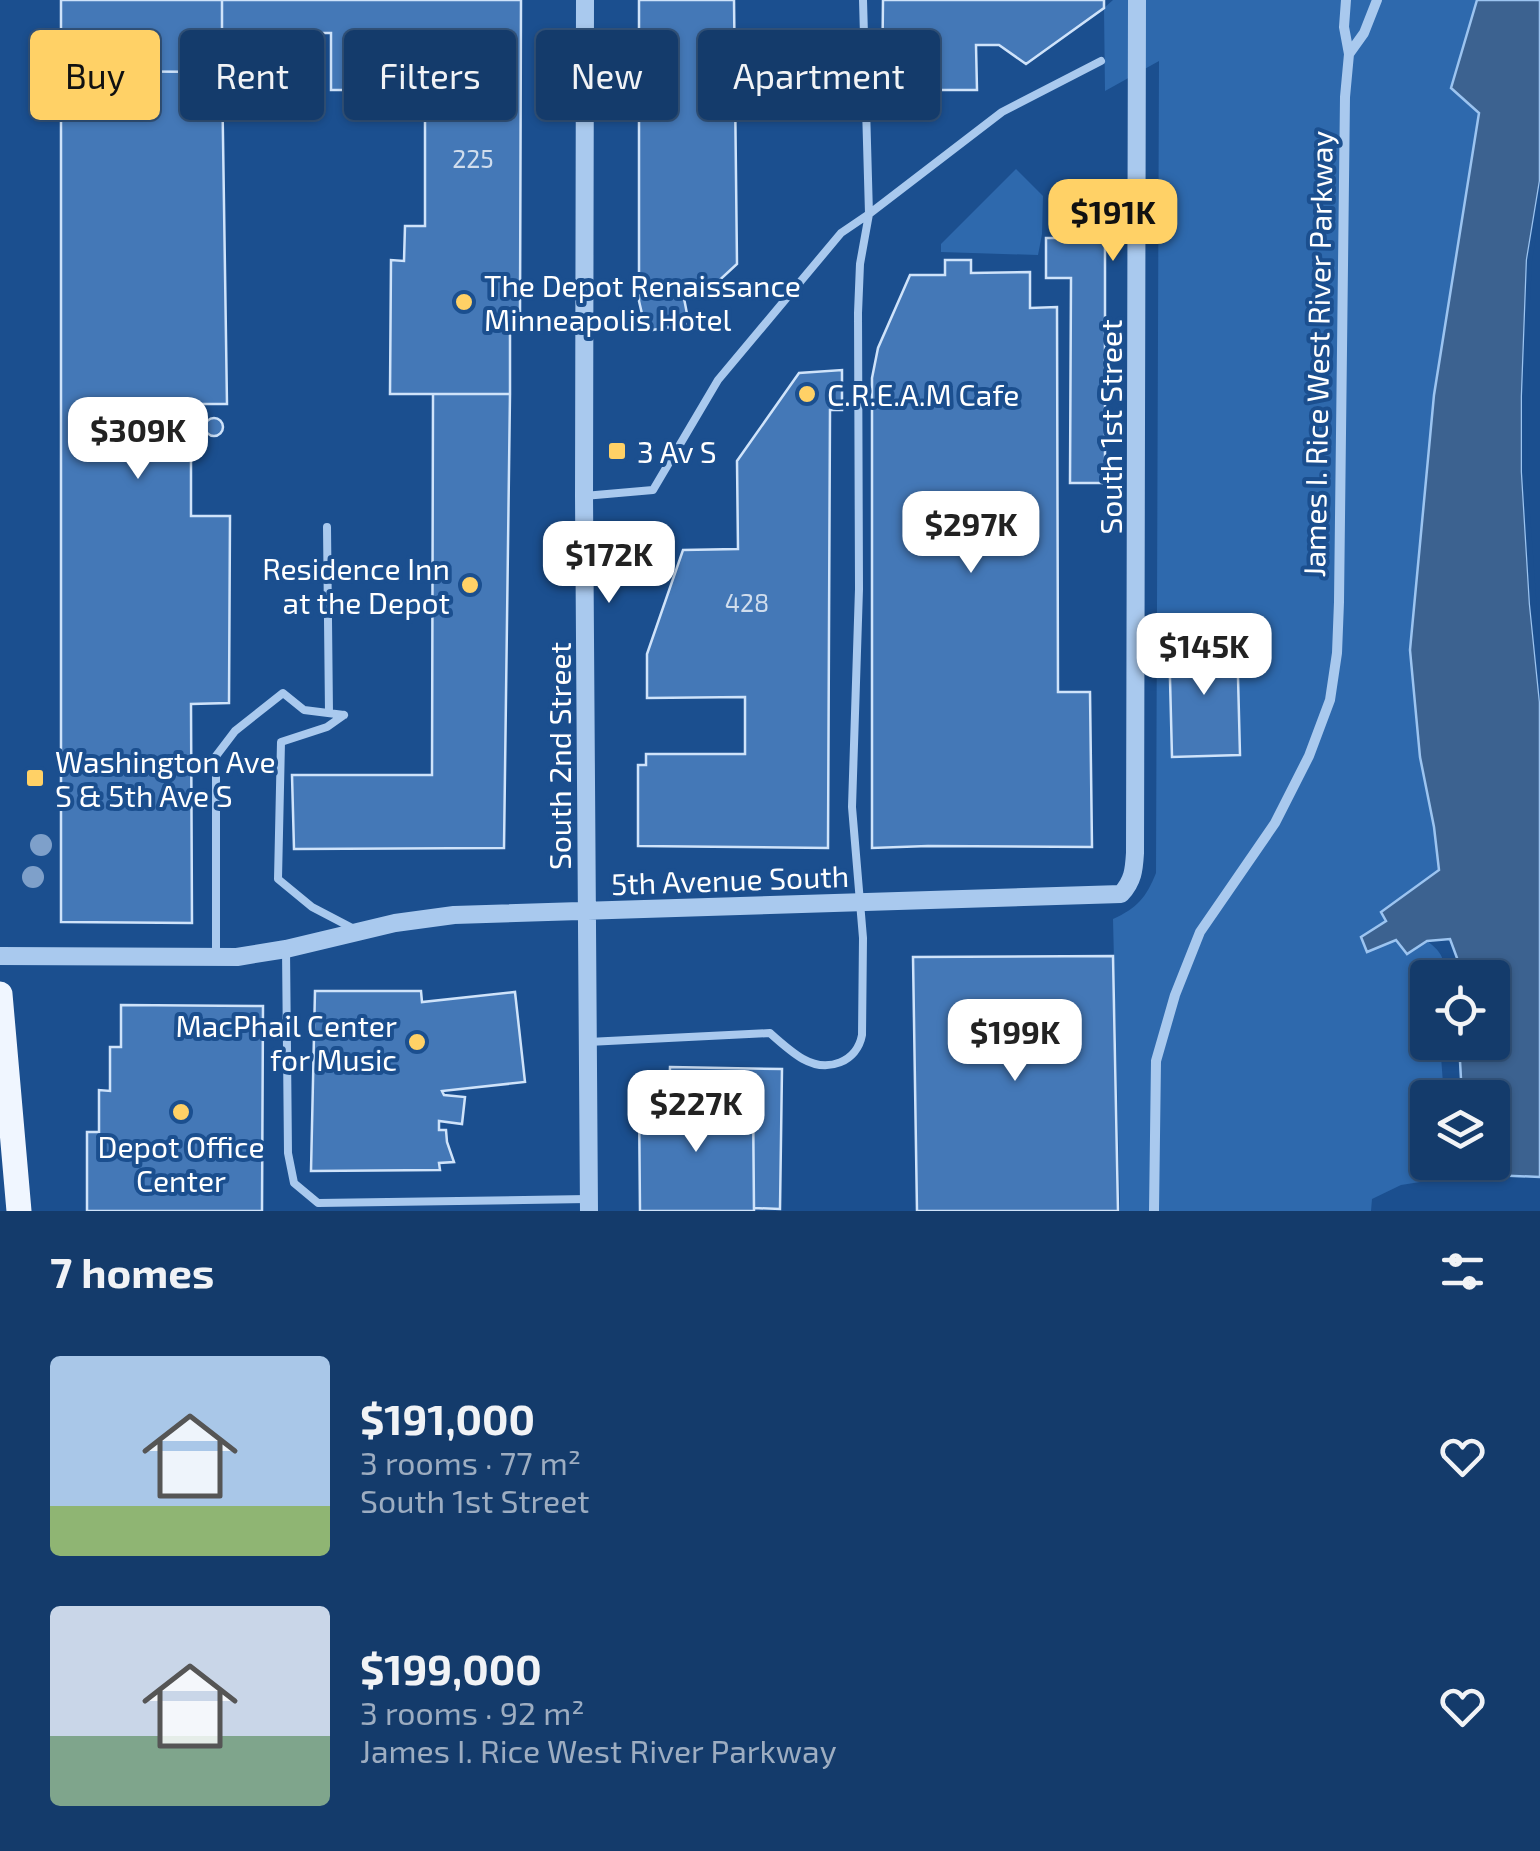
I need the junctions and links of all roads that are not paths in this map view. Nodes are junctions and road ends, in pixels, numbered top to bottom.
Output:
1 (585, 0) edge
2 (863, 0) edge
3 (1138, 0) edge
4 (1346, 0) edge
5 (1377, 0) edge
6 (1348, 54) junction
7 (1101, 61) dead end
8 (870, 214) junction
9 (584, 496) junction
10 (327, 527) dead end
11 (330, 713) junction
12 (1135, 853) joint
13 (860, 902) junction
14 (586, 911) junction
15 (358, 932) junction
16 (286, 949) junction
17 (0, 956) edge
18 (216, 957) junction
19 (0, 994) edge
20 (588, 1042) junction
21 (589, 1205) edge
22 (20, 1211) edge
23 (1154, 1211) edge

1 - 9 street, South 2nd Street
2 - 8 lane
3 - 12 street, South 1st Street
4 - 6 street, James I. Rice West River Parkway
5 - 6 street, James I. Rice West River Parkway
6 - 23 street, James I. Rice West River Parkway
7 - 8 lane
8 - 9 lane
8 - 13 lane
9 - 14 street, South 2nd Street
10 - 11 lane
11 - 15 lane
11 - 18 lane
12 - 13 street, 5th Avenue South
13 - 14 street, 5th Avenue South
13 - 20 lane
14 - 15 street, 5th Avenue South
14 - 20 street, South 2nd Street
15 - 16 street, 5th Avenue South
16 - 18 street, 5th Avenue South
16 - 21 lane
17 - 18 street, 5th Avenue South
19 - 22 main road
20 - 21 street, South 2nd Street

